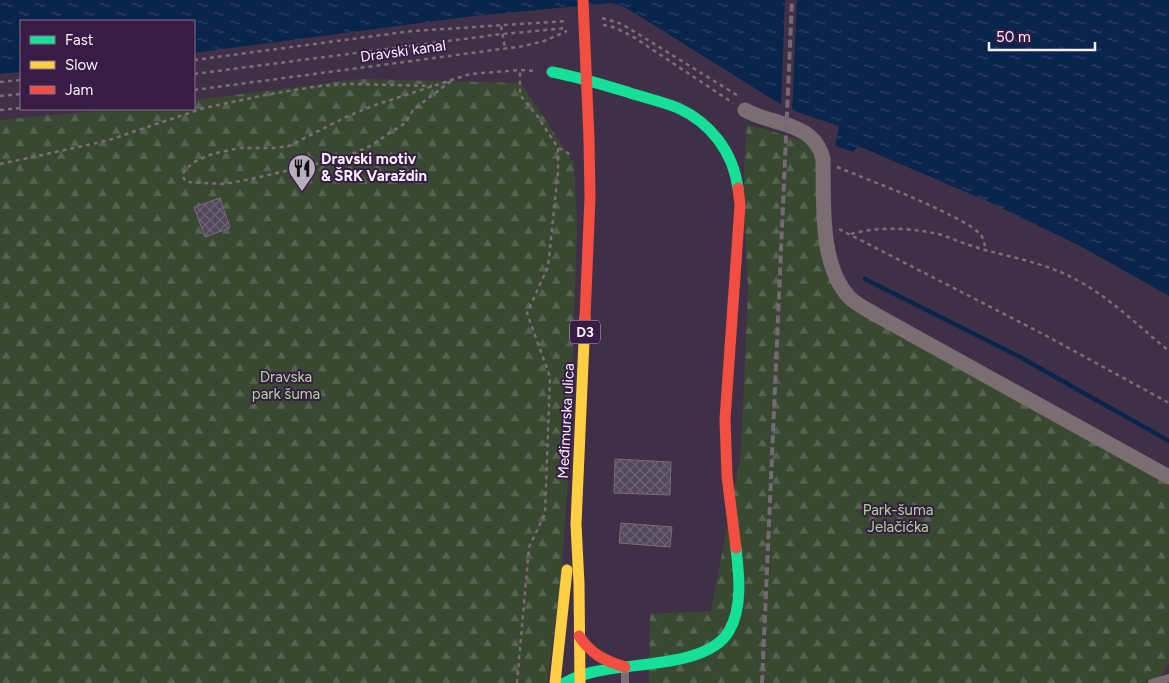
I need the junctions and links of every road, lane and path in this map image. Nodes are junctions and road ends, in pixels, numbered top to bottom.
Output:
1 (583, 0) edge
2 (596, 24) dead end
3 (501, 26) dead end
4 (634, 32) dead end
5 (502, 34) junction
6 (632, 36) junction
7 (505, 48) junction
8 (520, 70) junction
9 (552, 72) joint
10 (195, 74) edge
11 (20, 80) edge
12 (451, 81) junction
13 (0, 82) edge
14 (436, 86) junction
15 (195, 90) edge
16 (20, 94) edge
17 (0, 96) edge
18 (20, 108) edge
19 (0, 110) edge
20 (744, 110) joint
21 (558, 148) junction
22 (574, 157) dead end
23 (0, 164) edge
24 (1169, 351) edge
25 (1169, 403) edge
26 (1169, 477) edge
27 (576, 524) junction
28 (580, 636) junction
29 (625, 668) junction
30 (1169, 678) edge
31 (580, 679) edge
32 (611, 679) dead end
33 (517, 683) edge
34 (555, 683) edge
35 (564, 683) edge
36 (625, 683) edge
37 (1152, 683) edge

1 - 27 main road, Međimurska ulica / D3, bridge
2 - 6 path
3 - 5 path
4 - 6 path
5 - 7 path
5 - 7 path, Dravski kanal
5 - 10 path
6 - 20 path
7 - 15 path, Dravski kanal
8 - 9 path
8 - 12 path
8 - 21 path
9 - 29 main road
11 - 13 path
12 - 14 path
12 - 14 path
14 - 23 path
16 - 17 path
18 - 19 path
20 - 26 street
21 - 22 path
21 - 33 path
24 - 25 path
27 - 28 main road, Međimurska ulica / D3
27 - 34 main road, Međimurska ulica / D3
28 - 29 main road
28 - 31 main road, Međimurska ulica / D3
29 - 31 main road
29 - 32 main road
29 - 36 lane
30 - 37 lane
31 - 35 main road

